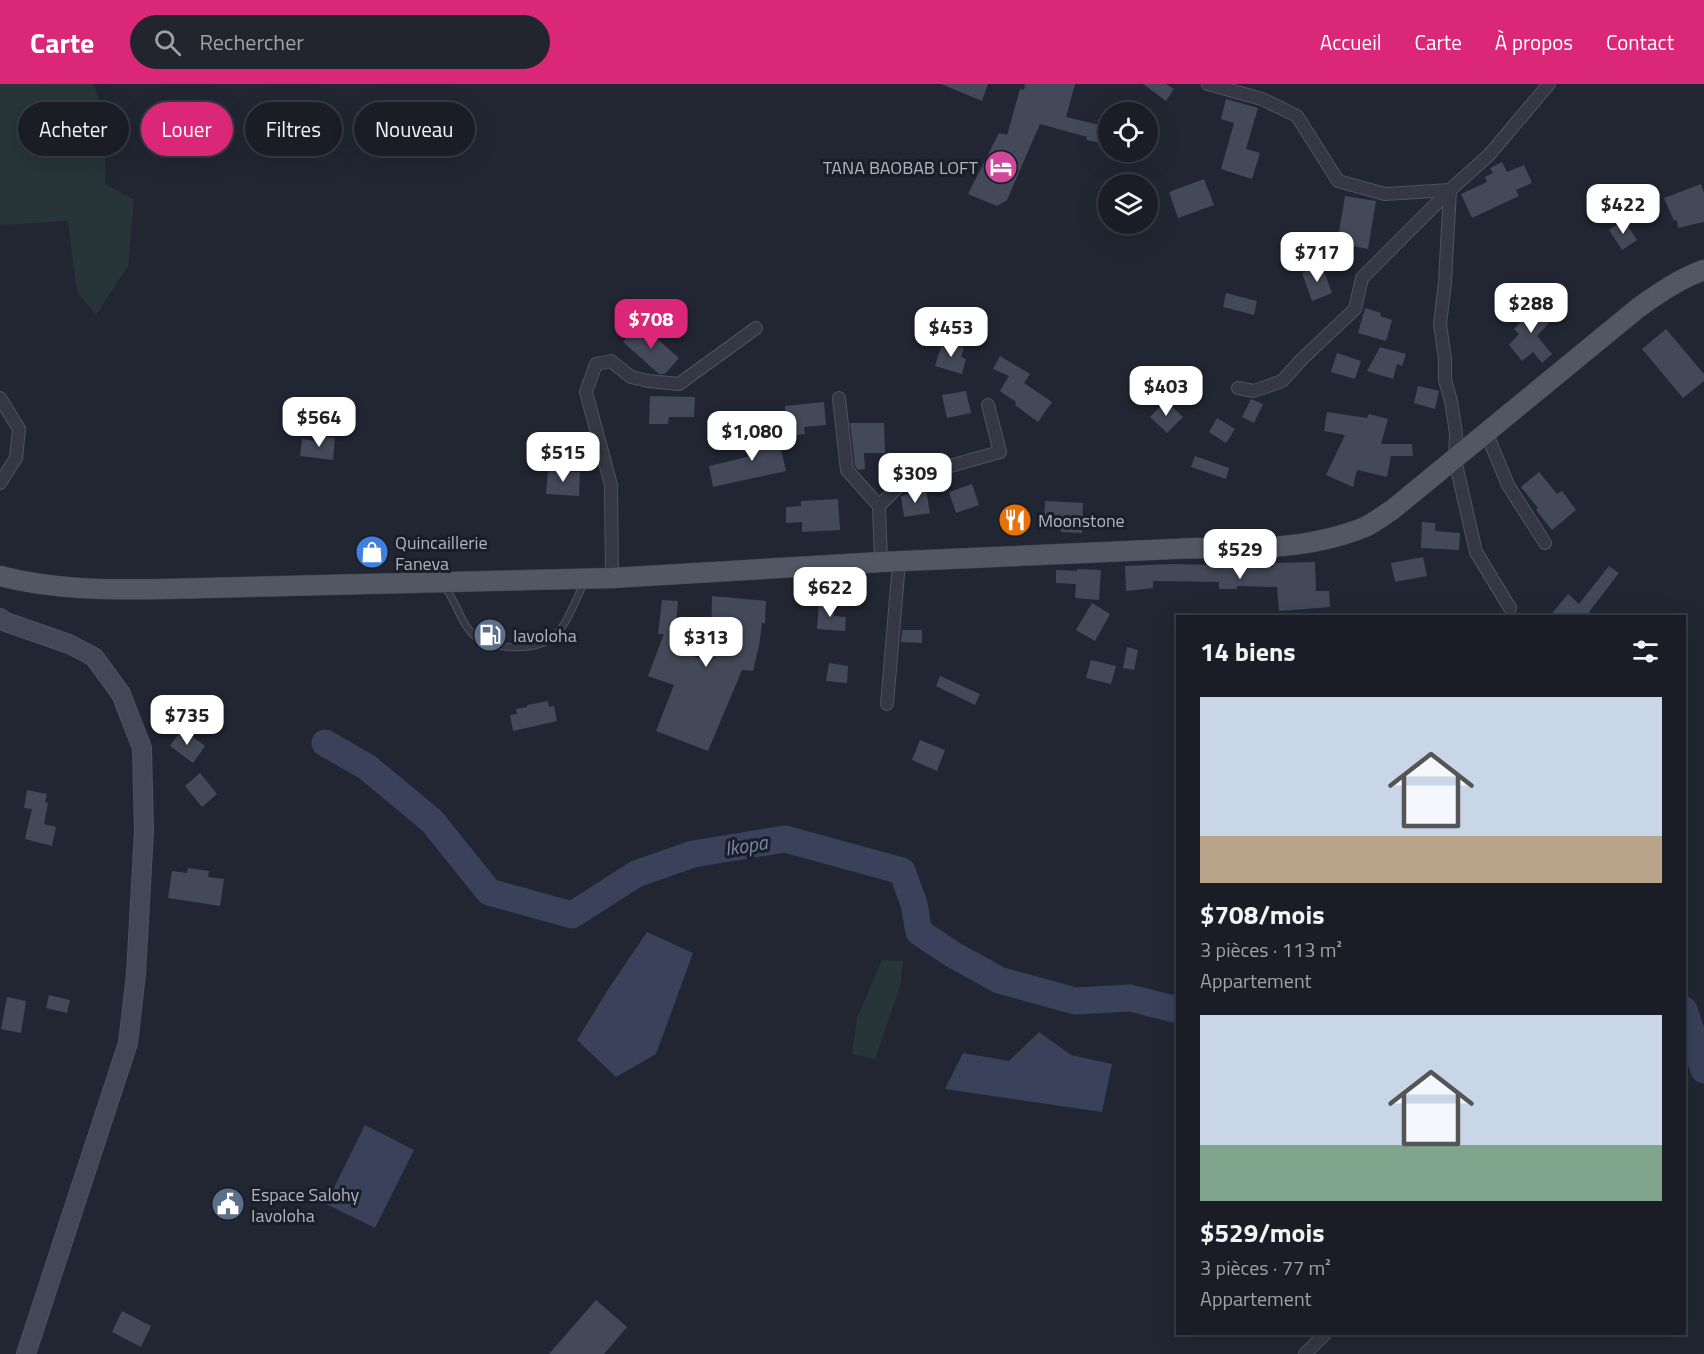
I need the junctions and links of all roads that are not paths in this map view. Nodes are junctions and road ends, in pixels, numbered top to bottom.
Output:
1 (1208, 84) edge
2 (1549, 84) edge
3 (1450, 190) junction
4 (1704, 270) edge
5 (756, 328) dead end
6 (1238, 388) dead end
7 (0, 398) edge
8 (839, 398) dead end
9 (988, 405) dead end
10 (1486, 432) junction
11 (1455, 459) junction
12 (0, 483) edge
13 (879, 506) junction
14 (1545, 543) dead end
15 (890, 563) junction
16 (0, 576) edge
17 (586, 578) junction
18 (612, 578) junction
19 (441, 582) junction
20 (1510, 608) dead end
21 (0, 618) edge
22 (886, 704) dead end
23 (1324, 1335) edge
24 (26, 1354) edge
25 (1305, 1354) edge

1 - 3 street
2 - 3 street
3 - 6 street
3 - 11 street
4 - 10 main road
5 - 18 street
7 - 12 street
8 - 13 street
9 - 13 street
10 - 11 main road
10 - 14 street
11 - 15 main road
11 - 20 street
13 - 15 street
15 - 18 main road
15 - 22 street
16 - 19 main road
17 - 18 main road
17 - 19 main road
17 - 19 lane
21 - 24 street
23 - 25 street

